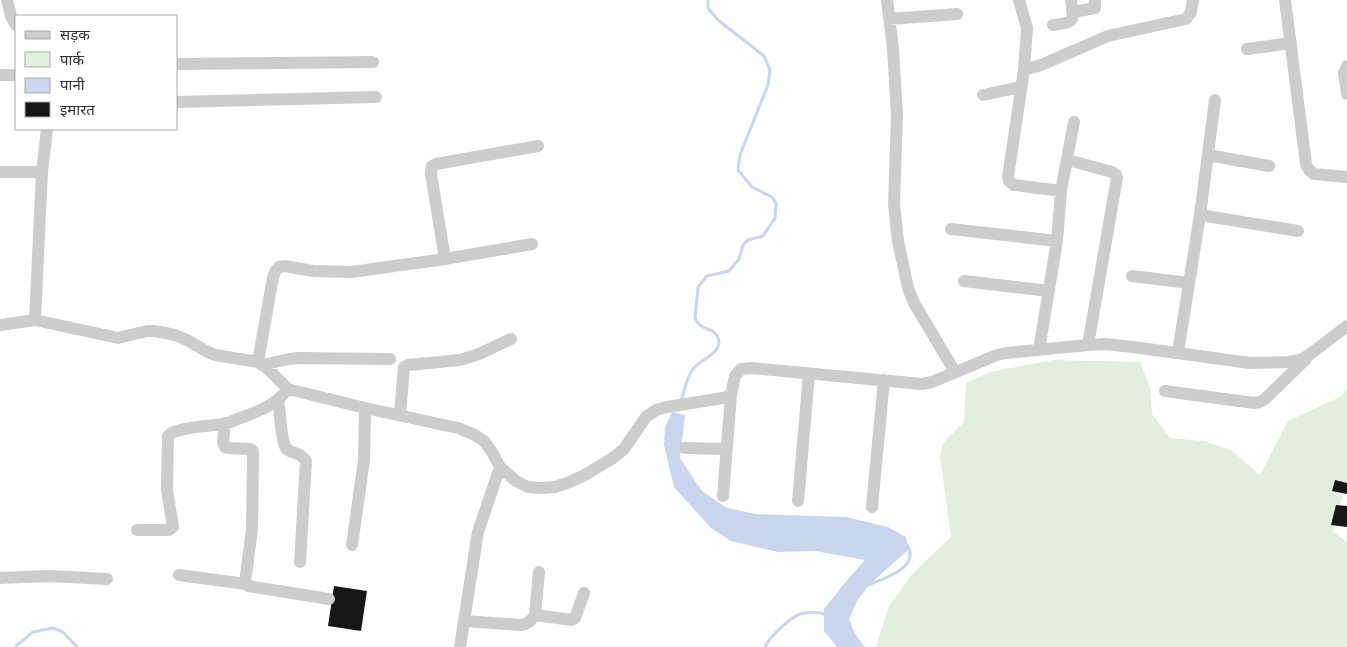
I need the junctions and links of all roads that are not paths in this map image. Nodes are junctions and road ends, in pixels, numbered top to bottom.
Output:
1 (7, 0) edge
2 (886, 0) edge
3 (1019, 0) edge
4 (1095, 0) edge
5 (1193, 0) edge
6 (1285, 0) edge
7 (1072, 6) edge
8 (957, 14) dead end
9 (889, 20) junction
10 (15, 23) edge
11 (1053, 26) dead end
12 (1291, 43) junction
13 (1248, 48) dead end
14 (373, 62) dead end
15 (178, 64) edge
16 (1347, 66) edge
17 (1024, 70) junction
18 (0, 75) edge
19 (15, 75) edge
20 (1021, 87) junction
21 (1347, 94) edge
22 (983, 95) dead end
23 (376, 97) dead end
24 (1215, 100) dead end
25 (178, 102) edge
26 (1074, 122) dead end
27 (47, 130) edge
28 (538, 146) dead end
29 (1208, 154) junction
30 (1068, 160) junction
31 (1269, 166) dead end
32 (0, 172) edge
33 (42, 172) junction
34 (1347, 177) edge
35 (1061, 191) junction
36 (1200, 215) junction
37 (951, 229) dead end
38 (1298, 230) dead end
39 (1056, 240) junction
40 (532, 244) dead end
41 (445, 259) junction
42 (1132, 276) dead end
43 (964, 282) dead end
44 (1189, 283) junction
45 (1049, 291) junction
46 (35, 320) junction
47 (0, 325) edge
48 (1347, 326) edge
49 (511, 339) dead end
50 (1088, 344) junction
51 (1039, 350) junction
52 (1178, 352) junction
53 (1309, 355) junction
54 (390, 359) dead end
55 (260, 364) junction
56 (955, 372) junction
57 (809, 374) junction
58 (884, 380) junction
59 (288, 389) junction
60 (1165, 391) dead end
61 (731, 395) junction
62 (278, 400) junction
63 (365, 408) junction
64 (400, 415) junction
65 (225, 424) junction
66 (685, 448) dead end
67 (726, 449) junction
68 (500, 467) junction
69 (723, 496) dead end
70 (798, 501) dead end
71 (872, 507) dead end
72 (137, 530) dead end
73 (352, 545) dead end
74 (300, 562) dead end
75 (540, 572) dead end
76 (179, 575) dead end
77 (0, 578) edge
78 (106, 579) dead end
79 (246, 584) junction
80 (584, 593) dead end
81 (329, 599) dead end
82 (535, 615) junction
83 (465, 621) junction
84 (460, 647) edge

1 - 10 street
2 - 9 street
3 - 17 street
4 - 7 street
5 - 17 street
6 - 12 street
7 - 11 street
8 - 9 street
9 - 56 street
12 - 13 street
12 - 34 street
14 - 15 street
16 - 21 street
17 - 20 street
18 - 19 street
20 - 22 street
20 - 35 street
23 - 25 street
24 - 29 street
26 - 30 street
27 - 33 street
28 - 41 street
29 - 31 street
29 - 36 street
30 - 35 street
30 - 50 street
32 - 33 street
33 - 46 street
35 - 39 street
36 - 38 street
36 - 44 street
37 - 39 street
39 - 45 street
40 - 41 street
41 - 55 street
42 - 44 street
43 - 45 street
44 - 52 street
45 - 51 street
46 - 47 street
46 - 55 street
48 - 53 street
49 - 64 street
50 - 51 street
50 - 52 street
51 - 56 street
52 - 53 street
53 - 60 street
54 - 55 street
55 - 59 street
56 - 58 street
57 - 58 street
57 - 61 street
57 - 70 street
58 - 71 street
59 - 62 street
59 - 63 street
61 - 67 street
61 - 68 street
62 - 65 street
62 - 74 street
63 - 64 street
63 - 73 street
64 - 68 street
65 - 72 street
65 - 79 street
66 - 67 street
67 - 69 street
68 - 83 street
75 - 82 street
76 - 79 street
77 - 78 street
79 - 81 street
80 - 82 street
82 - 83 street
83 - 84 street

